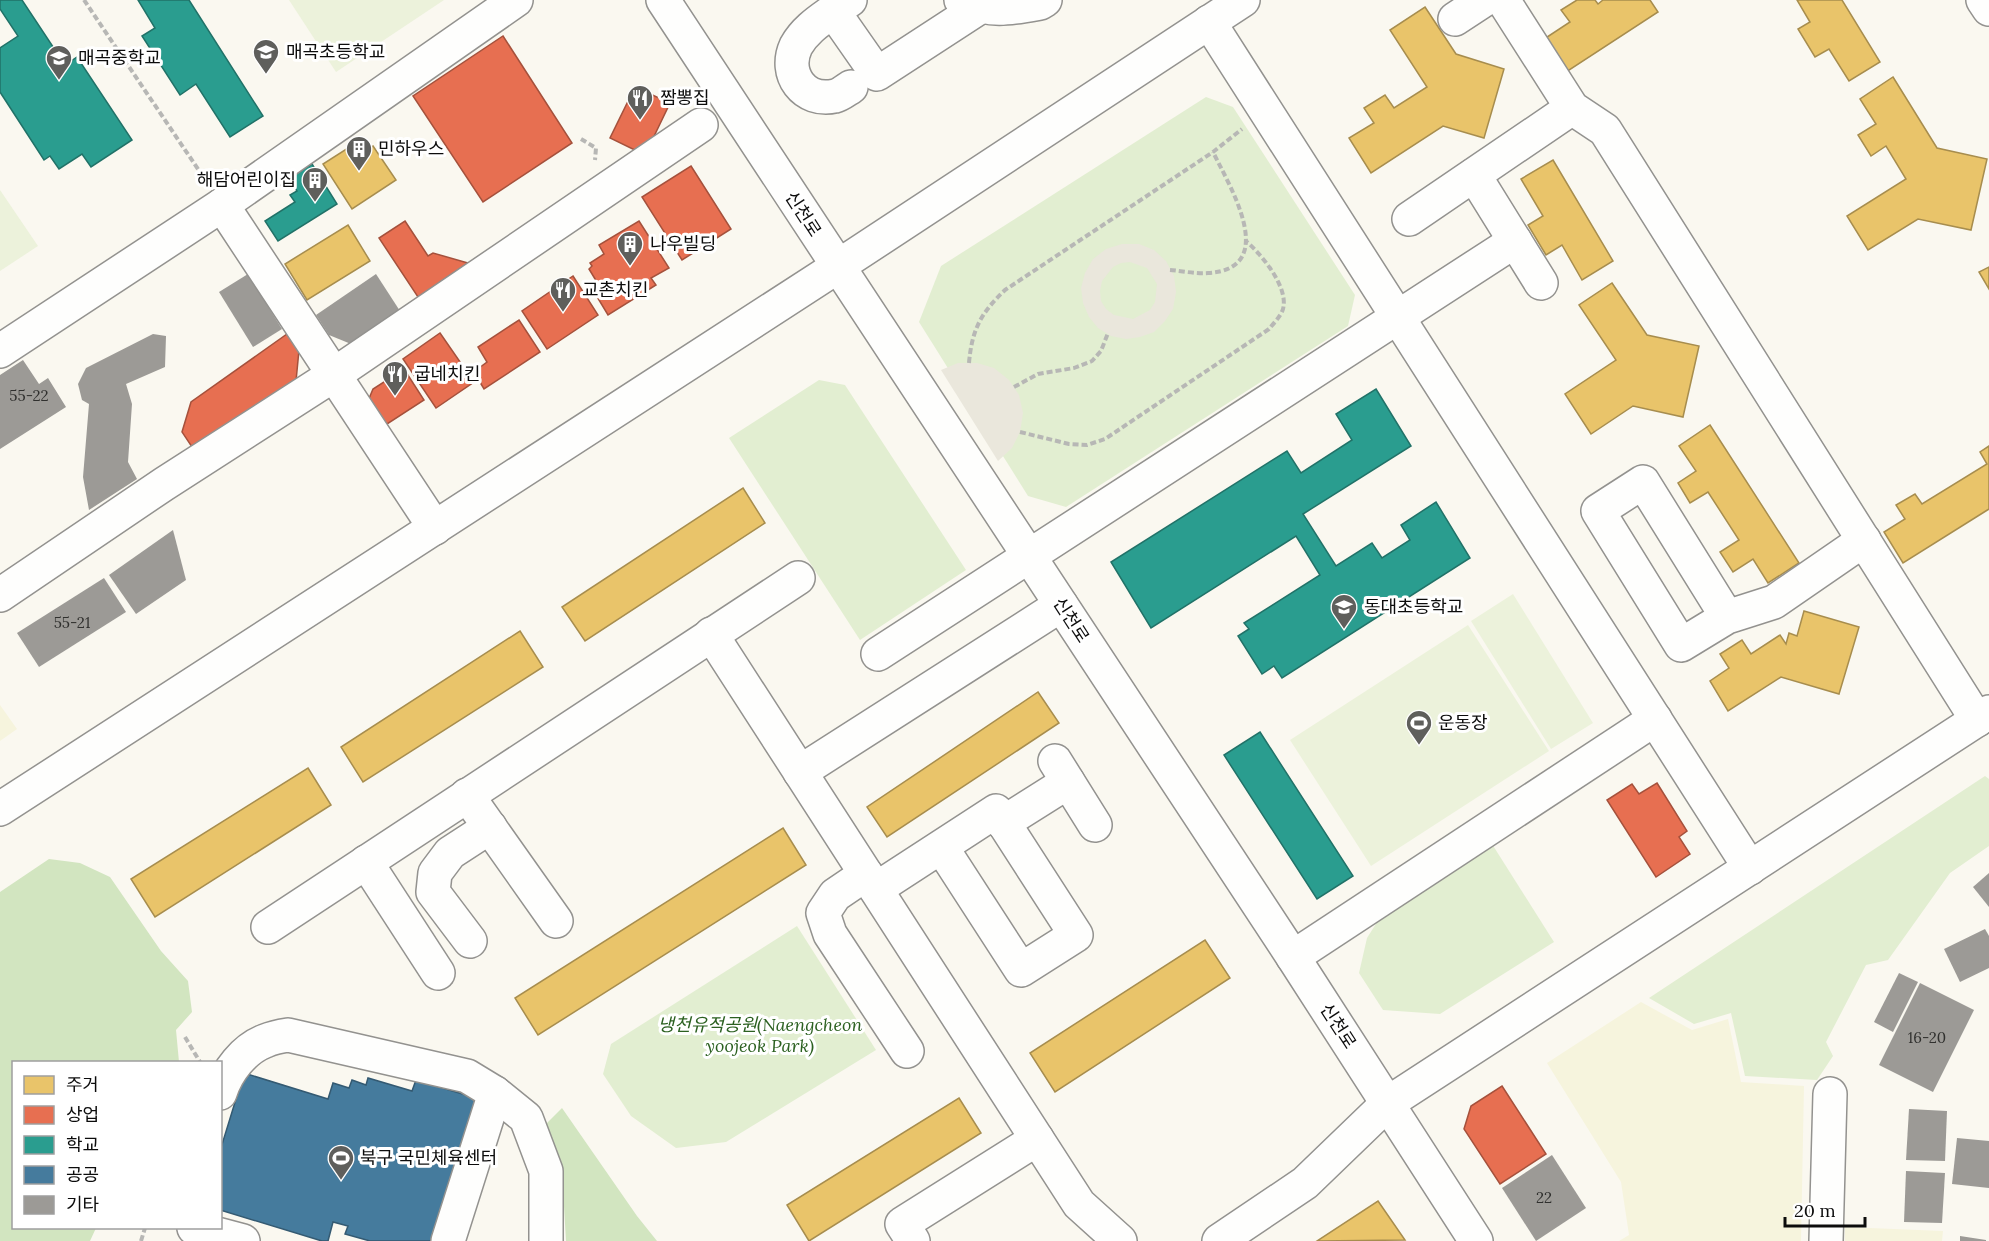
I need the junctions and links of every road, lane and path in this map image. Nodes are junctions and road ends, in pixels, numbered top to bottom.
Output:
1 (84, 0) edge
2 (516, 0) edge
3 (663, 0) edge
4 (1045, 0) edge
5 (1243, 0) edge
6 (1484, 0) edge
7 (1503, 0) edge
8 (1983, 0) edge
9 (970, 4) edge
10 (842, 5) edge
11 (1989, 9) edge
12 (1455, 18) dead end
13 (1209, 22) junction
14 (851, 87) dead end
15 (1572, 108) junction
16 (701, 125) dead end
17 (1245, 126) dead end
18 (1213, 152) junction
19 (1474, 175) junction
20 (222, 205) junction
21 (1409, 219) dead end
22 (1246, 241) junction
23 (1515, 241) junction
24 (837, 267) junction
25 (1170, 270) dead end
26 (1541, 283) dead end
27 (1398, 317) junction
28 (1108, 333) dead end
29 (0, 351) edge
30 (969, 363) dead end
31 (335, 374) junction
32 (1014, 387) dead end
33 (1020, 432) dead end
34 (435, 528) junction
35 (1864, 540) junction
36 (1029, 556) junction
37 (798, 578) dead end
38 (0, 595) edge
39 (1061, 605) junction
40 (1727, 617) junction
41 (711, 634) junction
42 (878, 654) dead end
43 (1983, 716) edge
44 (1655, 719) junction
45 (800, 772) junction
46 (467, 795) junction
47 (0, 809) edge
48 (1004, 823) junction
49 (1095, 825) dead end
50 (489, 827) junction
51 (942, 848) junction
52 (366, 862) junction
53 (1750, 867) junction
54 (871, 882) junction
55 (556, 921) dead end
56 (268, 927) dead end
57 (470, 941) dead end
58 (1293, 957) junction
59 (438, 973) dead end
60 (185, 1037) dead end
61 (907, 1051) dead end
62 (199, 1061) edge
63 (222, 1088) edge
64 (495, 1093) junction
65 (1830, 1094) dead end
66 (1388, 1103) junction
67 (1037, 1140) junction
68 (201, 1229) edge
69 (243, 1241) edge
70 (448, 1241) edge
71 (546, 1241) edge
72 (913, 1241) edge
73 (1120, 1241) edge
74 (1218, 1241) edge
75 (1476, 1241) edge
76 (1826, 1241) edge

1 - 20 path
2 - 20 street
3 - 24 street, 신천로
4 - 9 street
5 - 13 street
6 - 12 street
7 - 15 street
8 - 11 street
9 - 10 street
10 - 14 street
13 - 24 street
13 - 27 street
15 - 19 street
15 - 35 street
16 - 31 street
17 - 18 path
18 - 22 path
18 - 30 path
19 - 21 street
19 - 23 street
20 - 29 street
20 - 31 street
22 - 25 path
22 - 33 path
23 - 26 street
23 - 27 street
24 - 34 street
24 - 36 street, 신천로
27 - 36 street
27 - 44 street
28 - 32 path
31 - 34 street
31 - 38 street
34 - 47 street
35 - 40 street
35 - 43 street
36 - 39 street, 신천로
36 - 42 street
37 - 41 street
39 - 45 street
39 - 58 street, 신천로
40 - 40 street
41 - 45 street
41 - 46 street
43 - 53 street
44 - 53 street
44 - 58 street
45 - 54 street
46 - 50 street
46 - 52 street
48 - 49 street
48 - 51 street
48 - 51 street
50 - 55 street
50 - 57 street
51 - 54 street
52 - 56 street
52 - 59 street
53 - 66 street
54 - 61 street
54 - 67 street
58 - 66 street, 신천로
60 - 62 path
63 - 64 street
64 - 70 street
64 - 71 street
65 - 76 street
66 - 74 street
66 - 75 street, 신천로
67 - 72 street
67 - 73 street
68 - 69 street

